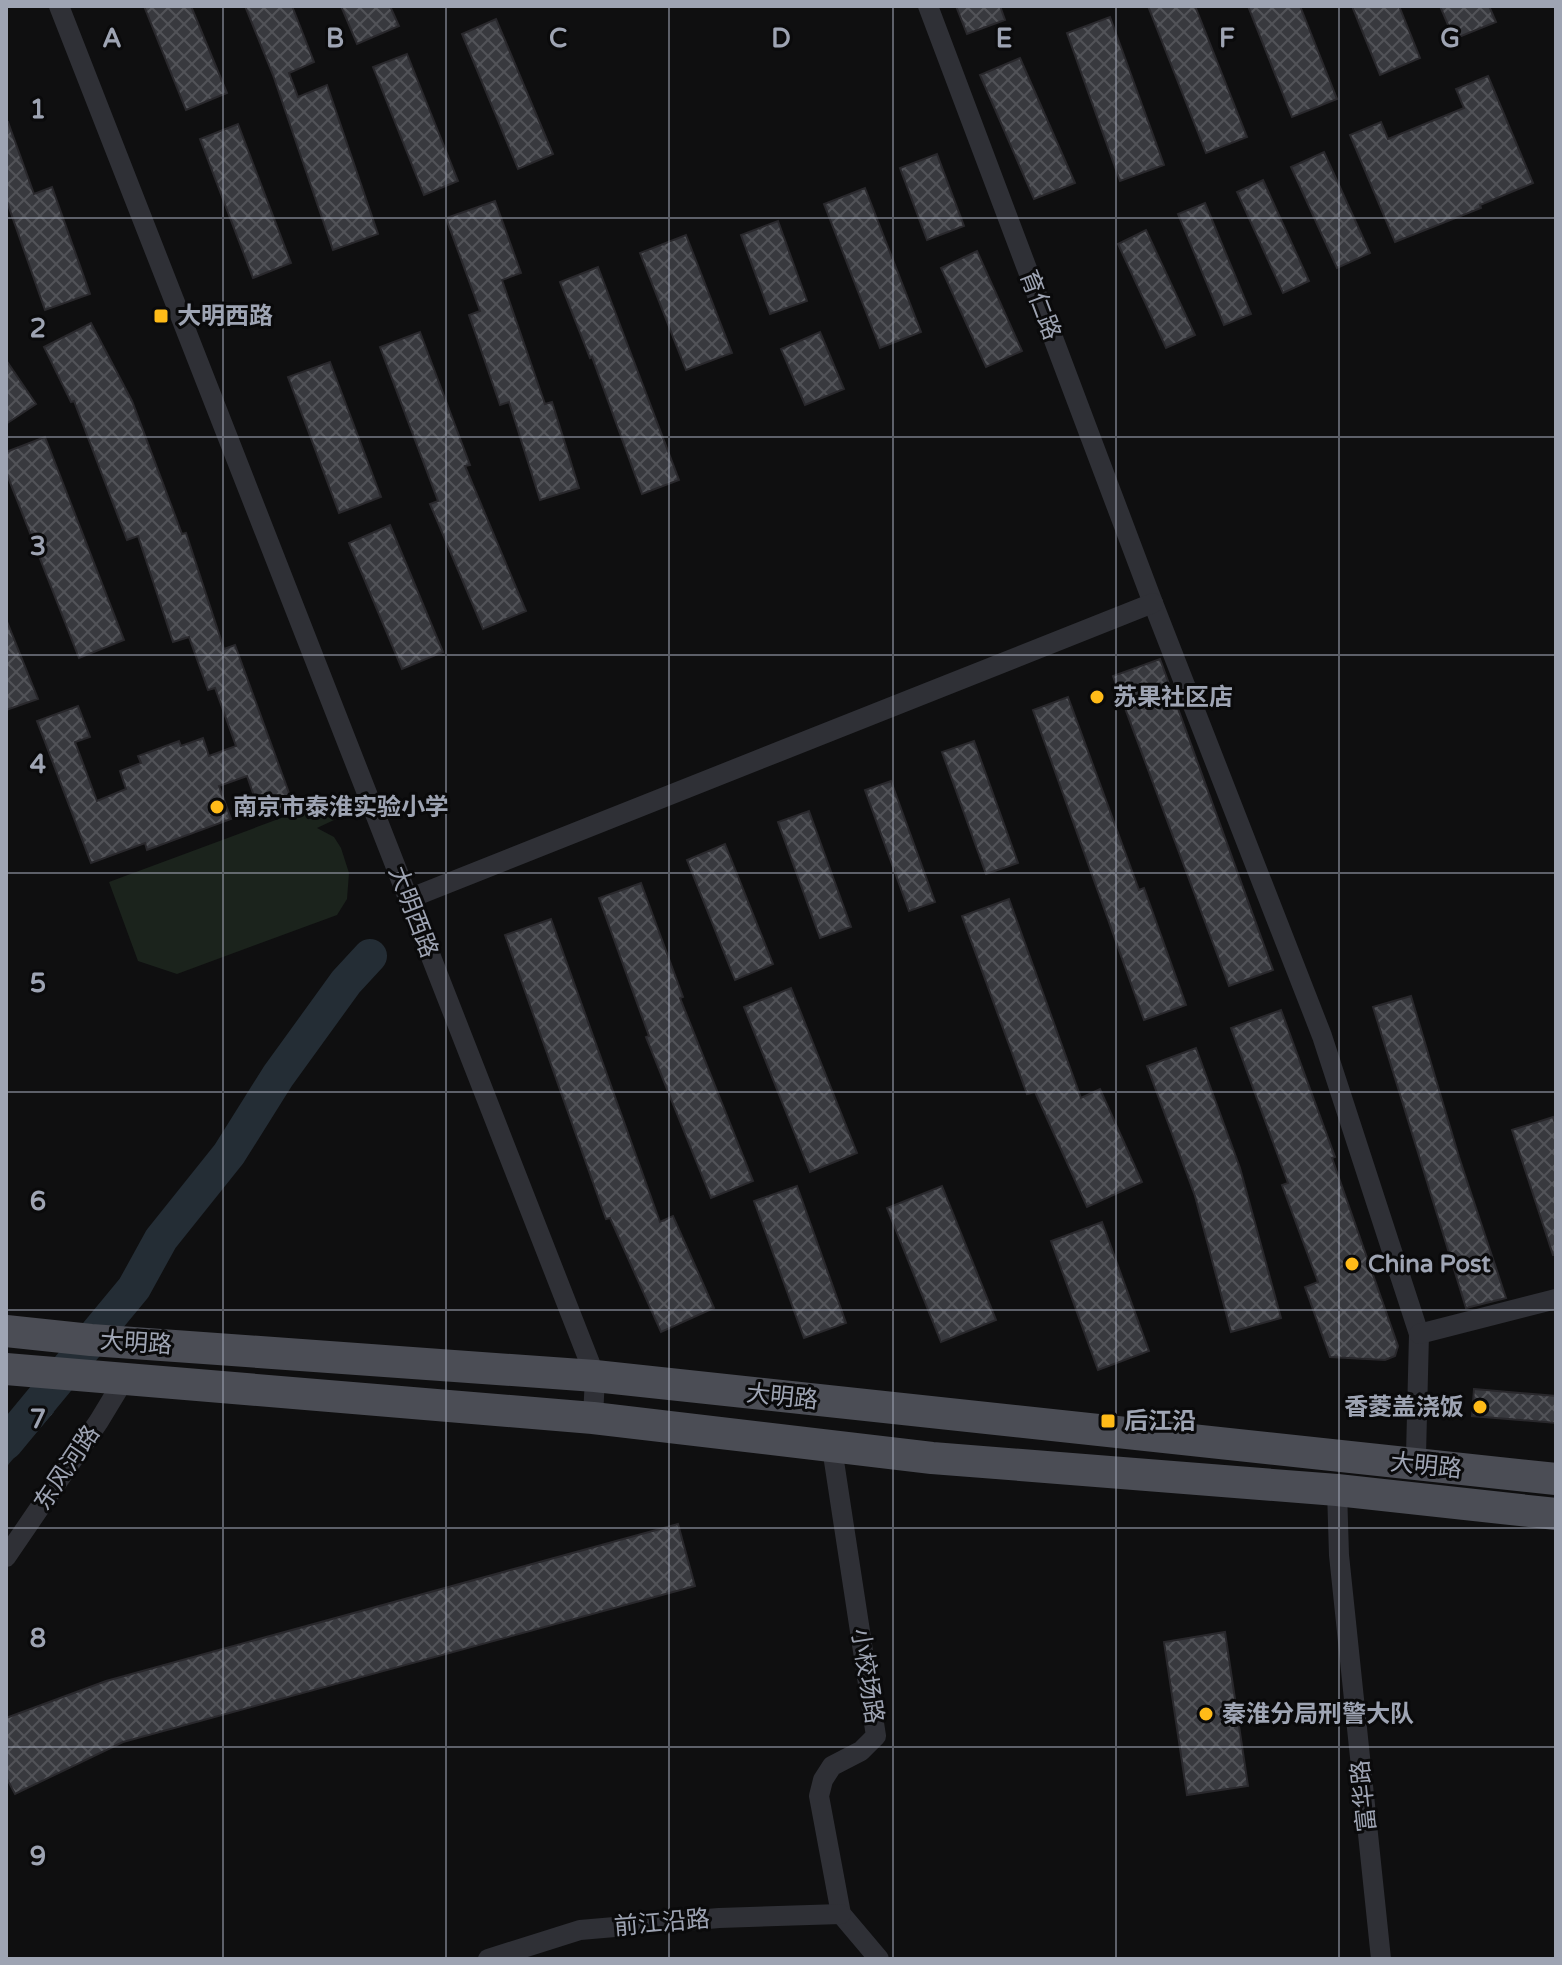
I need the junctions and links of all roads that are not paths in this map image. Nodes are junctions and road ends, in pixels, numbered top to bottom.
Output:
1 (59, 6) edge
2 (928, 6) edge
3 (1153, 603) junction
4 (408, 899) junction
5 (1556, 1299) edge
6 (6, 1331) edge
7 (1419, 1334) junction
8 (18, 1370) edge
9 (595, 1376) junction
10 (110, 1377) junction
11 (593, 1418) junction
12 (832, 1448) junction
13 (1418, 1465) junction
14 (1556, 1479) edge
15 (1337, 1490) junction
16 (1556, 1514) edge
17 (6, 1557) edge
18 (841, 1914) junction
19 (488, 1959) edge
20 (879, 1959) edge
21 (1381, 1959) edge

1 - 4 street, 大明西路
2 - 3 street, 育仁路
3 - 4 street
3 - 7 street, 育仁路
4 - 9 street, 大明西路
5 - 7 street
6 - 9 main road, 大明路
7 - 13 street, 育仁路
8 - 10 main road, 大明路
9 - 11 street, 大明西路
9 - 13 main road, 大明路
10 - 11 main road, 大明路
10 - 17 street, 东风河路
11 - 12 main road, 大明路
12 - 15 main road, 大明路
12 - 18 street, 小校场路
13 - 14 main road, 大明路
15 - 16 main road, 大明路
15 - 21 street, 富华路
18 - 19 street, 前江沿路
18 - 20 street, 小校场路

